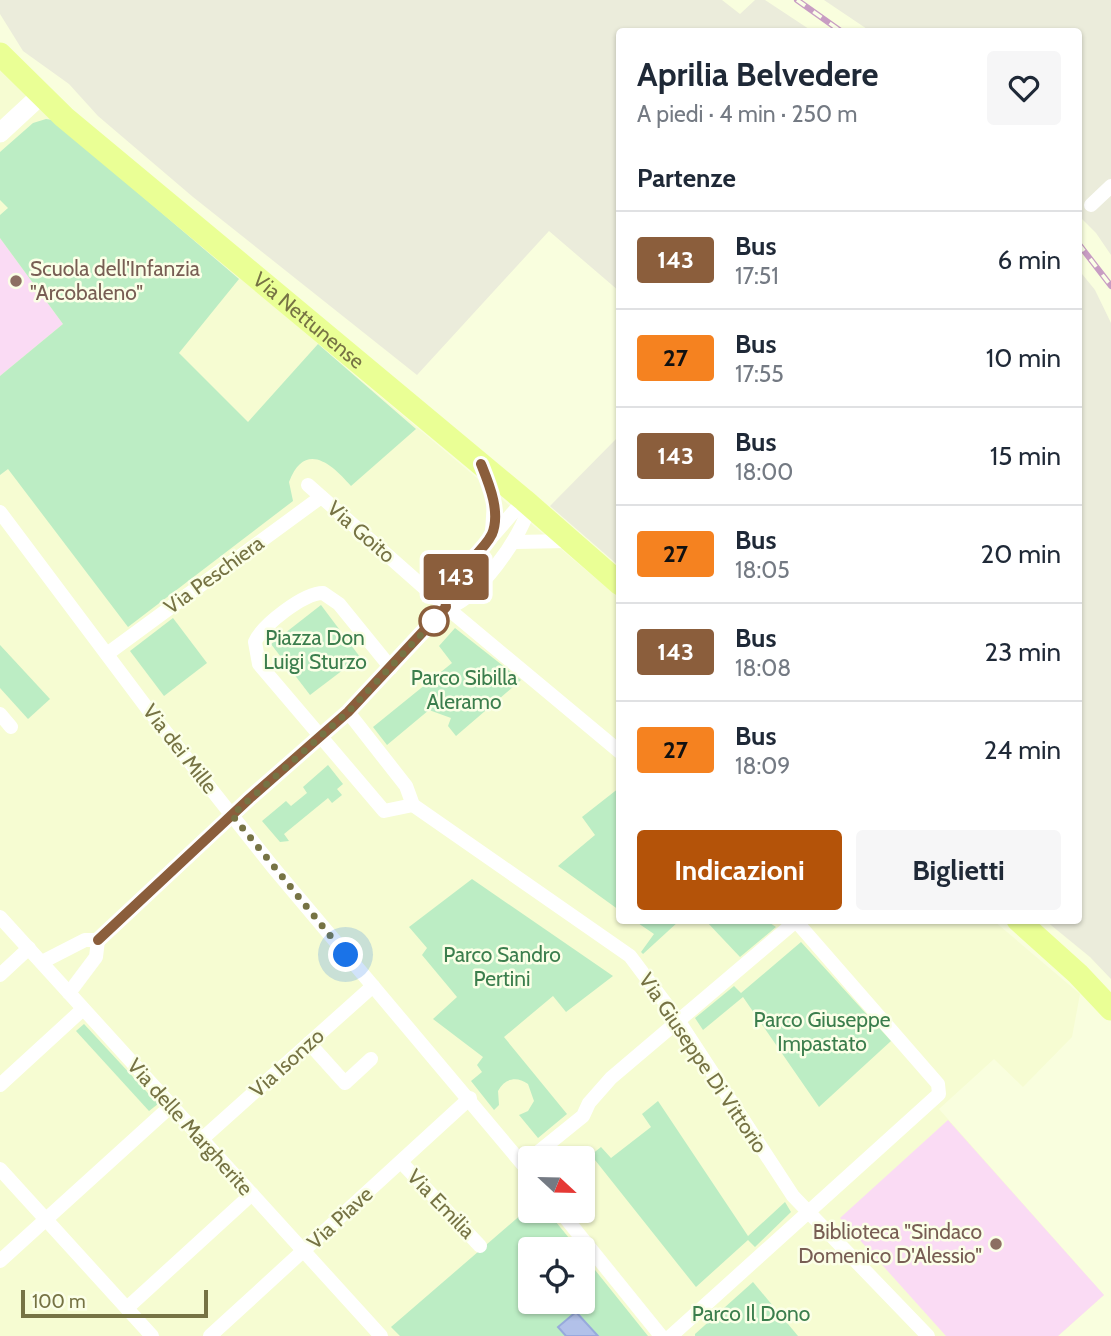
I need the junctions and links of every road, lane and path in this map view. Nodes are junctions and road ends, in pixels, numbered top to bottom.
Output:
1 (0, 54) edge
2 (40, 96) junction
3 (0, 133) edge
4 (1111, 186) edge
5 (1091, 205) dead end
6 (481, 464) junction
7 (307, 485) dead end
8 (321, 497) junction
9 (527, 502) junction
10 (0, 512) edge
11 (492, 533) junction
12 (568, 541) junction
13 (515, 542) junction
14 (616, 581) edge
15 (446, 607) junction
16 (107, 654) junction
17 (391, 668) junction
18 (348, 712) junction
19 (0, 714) edge
20 (11, 727) dead end
21 (321, 737) junction
22 (616, 749) edge
23 (413, 805) junction
24 (232, 815) junction
25 (0, 917) edge
26 (791, 924) edge
27 (798, 924) edge
28 (1022, 924) edge
29 (98, 940) junction
30 (29, 948) junction
31 (42, 962) junction
32 (0, 975) edge
33 (373, 986) junction
34 (69, 993) junction
35 (83, 1009) junction
36 (1111, 1009) edge
37 (678, 1020) junction
38 (309, 1043) junction
39 (371, 1059) dead end
40 (0, 1085) edge
41 (470, 1098) junction
42 (171, 1106) junction
43 (202, 1139) junction
44 (549, 1146) edge
45 (518, 1152) edge
46 (401, 1162) junction
47 (0, 1169) edge
48 (252, 1194) junction
49 (808, 1214) junction
50 (46, 1219) junction
51 (571, 1223) edge
52 (481, 1246) dead end
53 (304, 1251) junction
54 (0, 1261) edge
55 (127, 1308) junction
56 (152, 1336) edge
57 (210, 1336) edge
58 (381, 1336) edge
59 (661, 1336) edge
60 (671, 1336) edge
61 (928, 1336) edge

1 - 2 main road, Via Nettunense
2 - 3 street
2 - 6 main road, Via Nettunense
4 - 5 street
6 - 9 main road, Via Nettunense
6 - 11 street
7 - 8 street, Via Goito
8 - 15 street, Via Goito
8 - 16 street, Via Peschiera
9 - 11 street
9 - 12 main road, Via Nettunense
9 - 13 street
10 - 16 street, Via dei Mille
11 - 15 street
12 - 13 street
12 - 14 main road, Via Nettunense
13 - 15 street
15 - 17 street
15 - 22 street, Via Goito
16 - 24 street, Via dei Mille
17 - 18 street
17 - 21 street
18 - 21 street
18 - 23 street, Via Giuseppe Di Vittorio
19 - 20 street
21 - 23 street
21 - 24 street
23 - 37 street, Via Giuseppe Di Vittorio
24 - 29 street
24 - 33 street, Via dei Mille
25 - 30 street, Via delle Margherite
26 - 37 street
27 - 49 street
28 - 36 main road
29 - 31 street
29 - 34 street
30 - 31 street, Via delle Margherite
30 - 32 street
31 - 34 street, Via delle Margherite
33 - 38 street, Via Isonzo
33 - 41 street, Via dei Mille
34 - 35 street, Via delle Margherite
35 - 40 street
35 - 42 street, Via delle Margherite
37 - 44 street
37 - 49 street, Via Giuseppe Di Vittorio
38 - 39 street
38 - 43 street, Via Isonzo
41 - 45 street, Via dei Mille
41 - 46 street, Via Piave
42 - 43 street, Via delle Margherite
42 - 50 street
43 - 48 street, Via delle Margherite
46 - 52 street, Via Emilia
46 - 53 street, Via Piave
47 - 50 street
48 - 53 street, Via delle Margherite
48 - 55 street
49 - 60 street
49 - 61 street, Via Giuseppe Di Vittorio
50 - 54 street
50 - 55 street
51 - 59 street
53 - 57 street, Via Piave
53 - 58 street, Via delle Margherite
55 - 56 street

